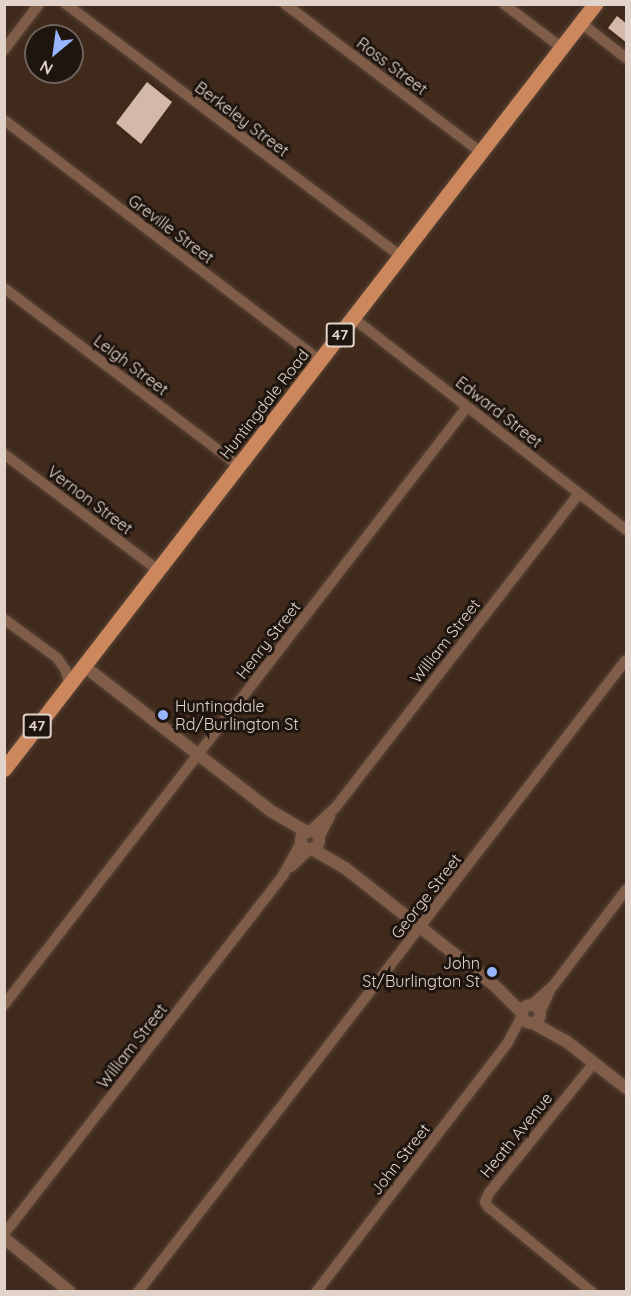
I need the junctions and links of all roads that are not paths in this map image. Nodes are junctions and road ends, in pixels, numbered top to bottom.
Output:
1 (39, 4) edge
2 (66, 4) edge
3 (285, 4) edge
4 (504, 4) edge
5 (595, 4) edge
6 (580, 23) junction
7 (562, 48) junction
8 (4, 50) edge
9 (627, 58) edge
10 (4, 120) edge
11 (481, 152) junction
12 (401, 256) junction
13 (4, 288) edge
14 (353, 318) junction
15 (320, 361) junction
16 (467, 407) junction
17 (4, 454) edge
18 (239, 466) junction
19 (579, 493) junction
20 (627, 530) edge
21 (158, 570) junction
22 (4, 619) edge
23 (627, 660) edge
24 (84, 666) junction
25 (70, 684) junction
26 (198, 755) junction
27 (4, 769) edge
28 (310, 840) junction
29 (627, 890) edge
30 (420, 927) junction
31 (4, 1005) edge
32 (531, 1014) junction
33 (594, 1063) junction
34 (627, 1088) edge
35 (4, 1236) edge
36 (70, 1292) edge
37 (138, 1292) edge
38 (316, 1292) edge
39 (592, 1292) edge

1 - 8 street
2 - 12 street, Berkeley Street
3 - 11 street, Ross Street
4 - 7 street
5 - 6 main road, Huntingdale Road / 47
6 - 7 main road, Huntingdale Road / 47
6 - 9 street
7 - 11 main road, Huntingdale Road / 47
10 - 15 street, Greville Street
11 - 12 main road, Huntingdale Road / 47
12 - 14 main road, Huntingdale Road / 47
13 - 18 street, Leigh Street
14 - 15 main road, Huntingdale Road / 47
14 - 16 street, Edward Street
15 - 18 main road, Huntingdale Road / 47
16 - 19 street, Edward Street
16 - 26 street, Henry Street
17 - 21 street, Vernon Street
18 - 21 main road, Huntingdale Road / 47
19 - 20 street, Edward Street
19 - 28 street, William Street
21 - 24 main road, Huntingdale Road / 47
22 - 25 street
23 - 30 street, George Street
24 - 25 main road, Huntingdale Road / 47
24 - 26 street
25 - 27 main road, Huntingdale Road / 47
26 - 28 street
26 - 31 street, Henry Street
28 - 30 street
28 - 35 street, William Street
29 - 32 street, John Street
30 - 32 street
30 - 37 street, George Street
32 - 33 street
32 - 38 street, John Street
33 - 34 street
33 - 39 street, Heath Avenue
35 - 36 street

